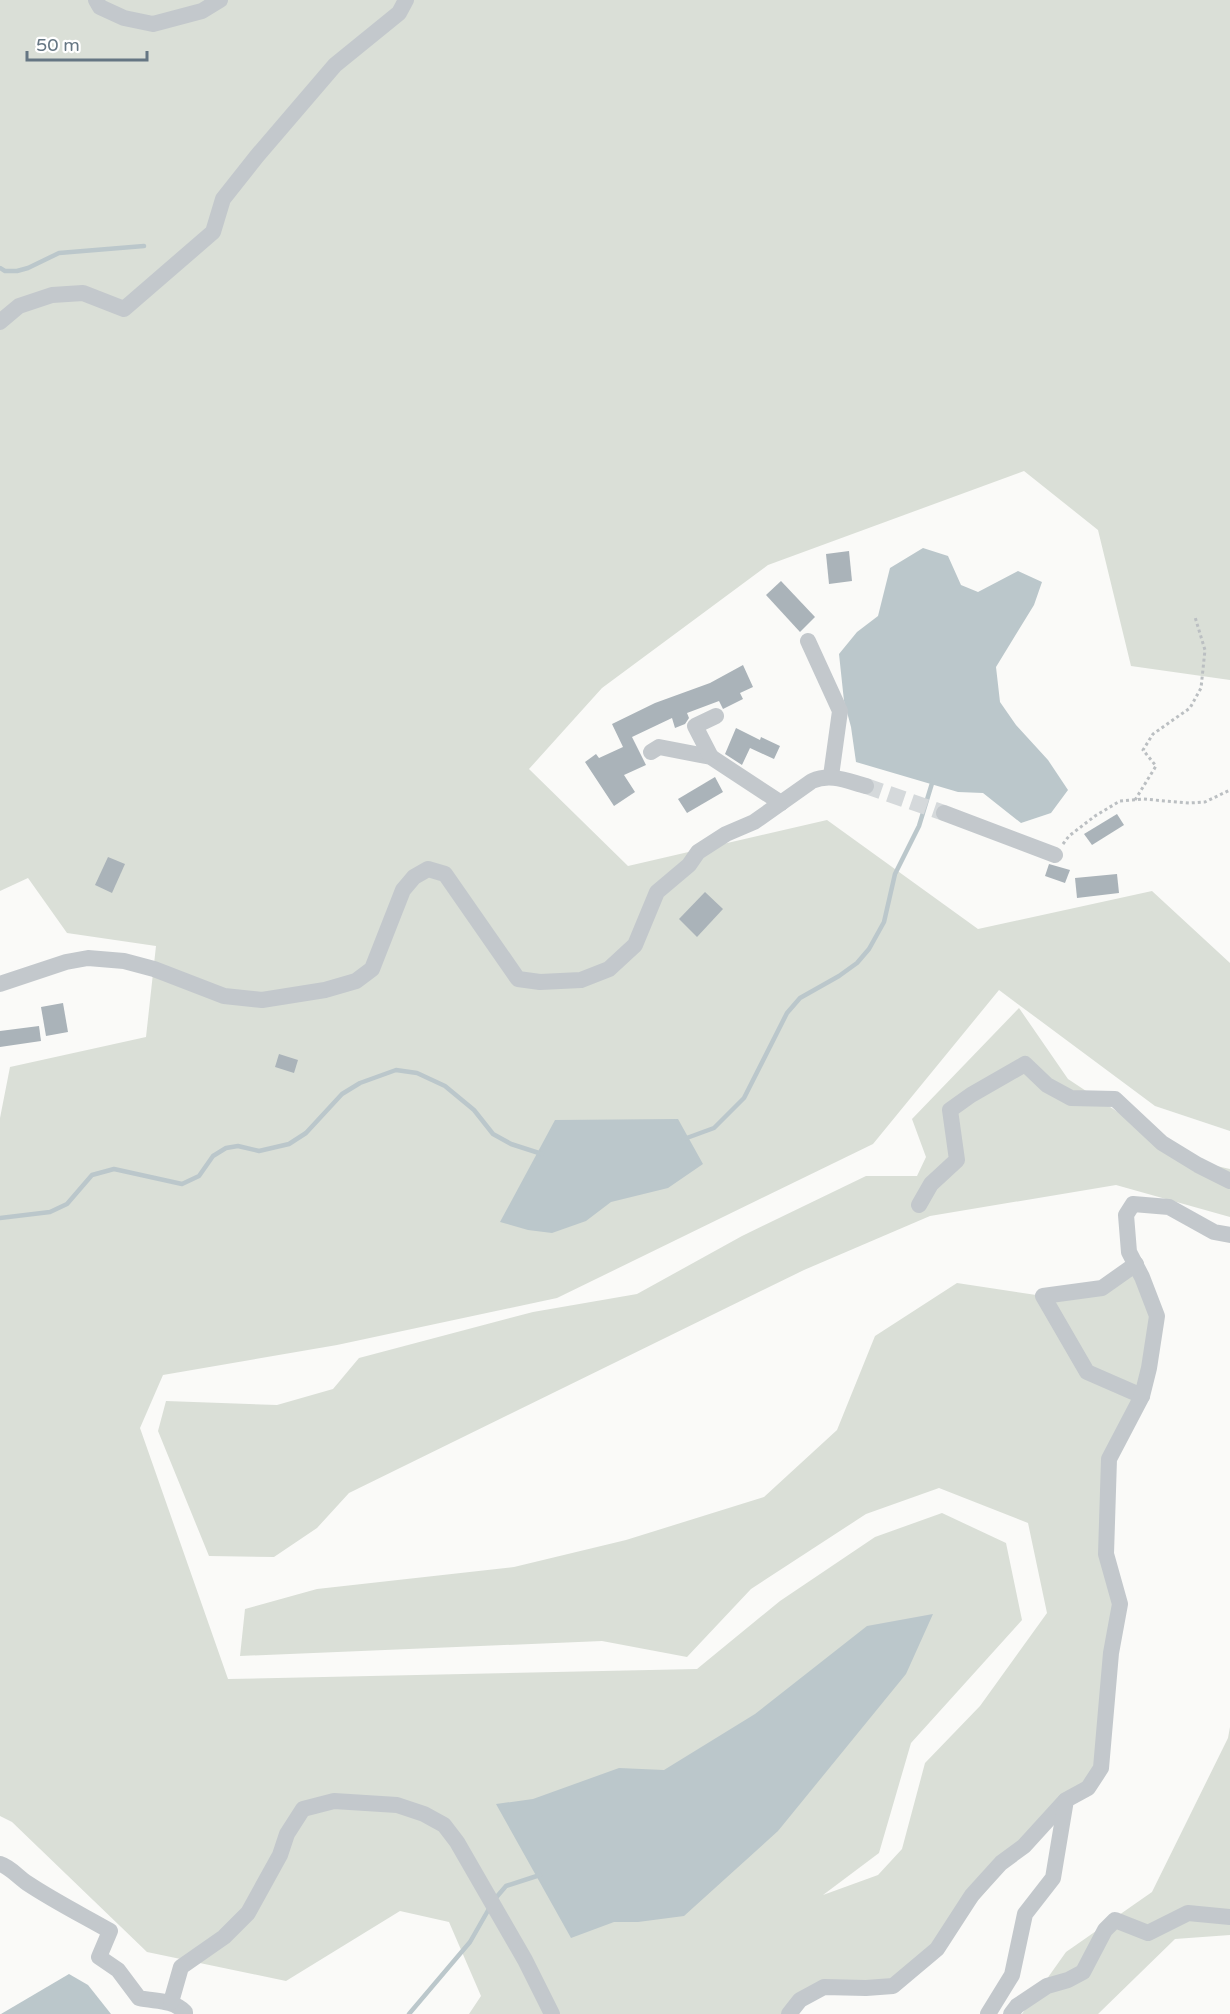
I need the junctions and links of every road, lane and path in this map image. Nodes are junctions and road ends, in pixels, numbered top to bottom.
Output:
1 (96, 0) edge
2 (220, 0) edge
3 (406, 0) edge
4 (0, 322) edge
5 (1195, 617) dead end
6 (808, 641) dead end
7 (716, 716) dead end
8 (651, 752) dead end
9 (711, 757) junction
10 (831, 777) junction
11 (866, 786) tunnel mouth
12 (1230, 790) edge
13 (1135, 800) junction
14 (780, 803) junction
15 (944, 813) tunnel mouth
16 (1055, 855) joint
17 (0, 984) edge
18 (1230, 1181) edge
19 (919, 1205) dead end
20 (1230, 1235) edge
21 (1136, 1264) junction
22 (1143, 1396) junction
23 (1066, 1800) junction
24 (0, 1864) edge
25 (1230, 1917) edge
26 (171, 2002) junction
27 (185, 2014) edge
28 (552, 2014) edge
29 (789, 2014) edge
30 (988, 2014) edge
31 (1011, 2014) edge

1 - 2 street
3 - 4 street
5 - 13 path
6 - 10 street
7 - 9 street
8 - 9 street
9 - 14 street
10 - 11 street
10 - 14 street
12 - 13 path
13 - 16 path
14 - 17 street
15 - 16 street
18 - 19 street
20 - 21 street
21 - 22 street
21 - 22 street
22 - 23 street
23 - 29 street
23 - 30 street
24 - 26 street
25 - 31 street
26 - 27 street
26 - 28 street

